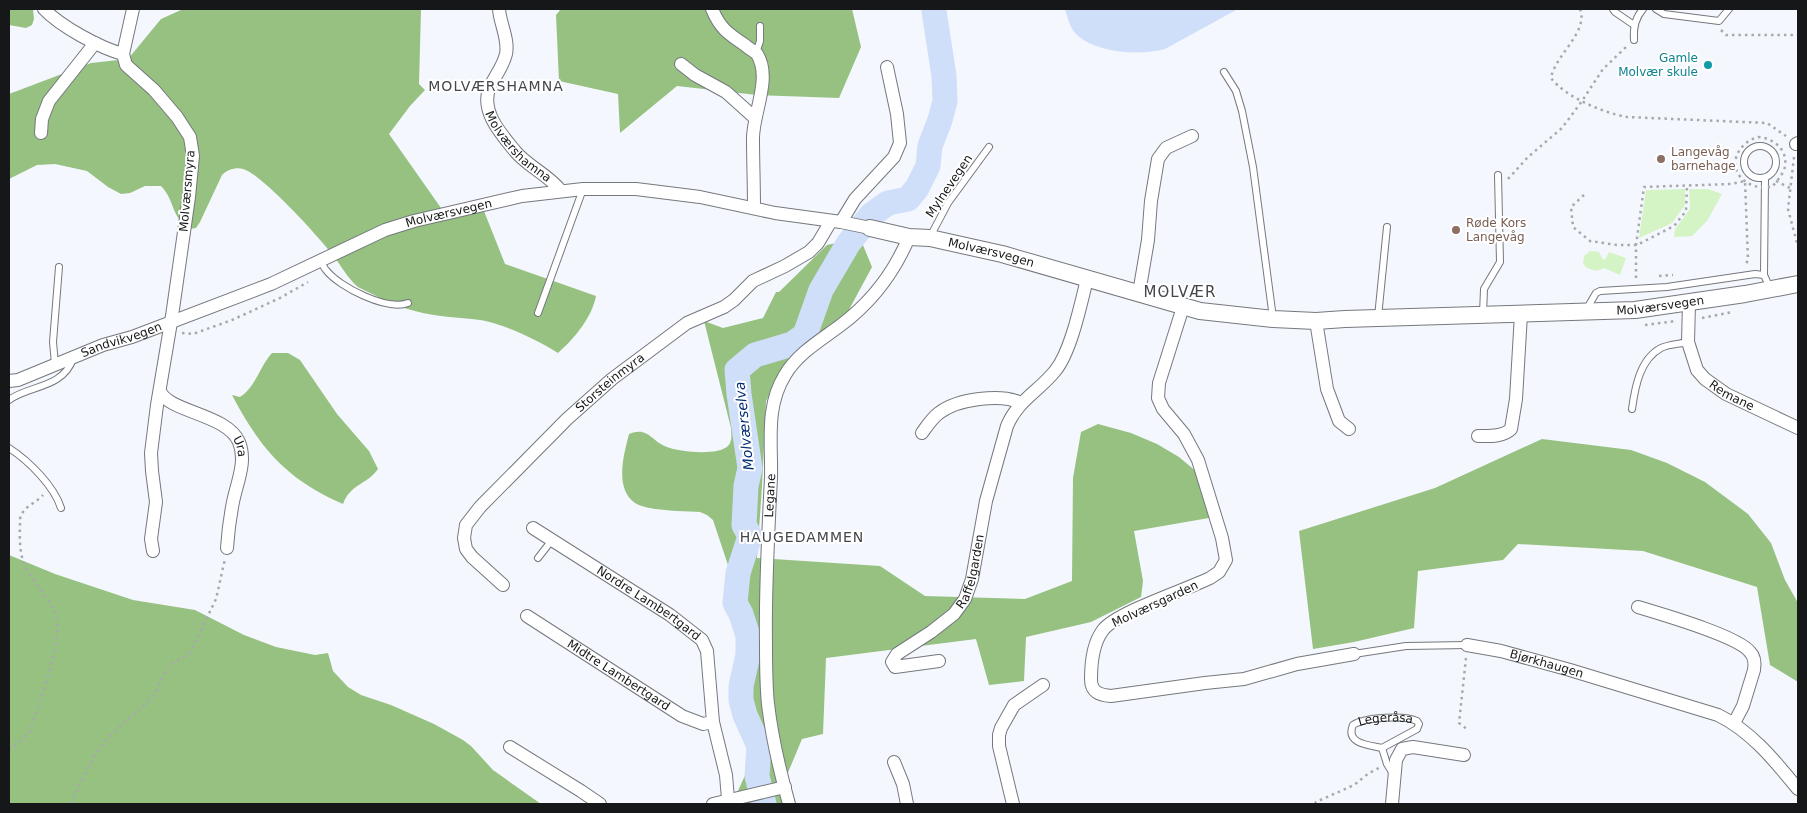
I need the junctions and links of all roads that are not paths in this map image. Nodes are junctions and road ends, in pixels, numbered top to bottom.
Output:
1 (44, 9) edge
2 (133, 9) edge
3 (499, 9) edge
4 (712, 9) edge
5 (1613, 9) edge
6 (1642, 9) edge
7 (1656, 9) edge
8 (1729, 9) edge
9 (1634, 25) junction
10 (760, 26) dead end
11 (1634, 40) road end
12 (95, 43) junction
13 (756, 53) junction
14 (123, 54) junction
15 (682, 64) dead end
16 (887, 67) dead end
17 (1224, 72) dead end
18 (755, 118) junction
19 (41, 133) dead end
20 (1192, 136) dead end
21 (988, 147) dead end
22 (1498, 174) dead end
23 (1765, 178) junction
24 (583, 190) junction
25 (560, 191) junction
26 (754, 208) junction
27 (841, 222) junction
28 (1387, 227) dead end
29 (870, 228) joint
30 (909, 237) junction
31 (930, 238) junction
32 (323, 265) junction
33 (59, 267) dead end
34 (1087, 279) junction
35 (1767, 282) junction
36 (1798, 284) edge
37 (1138, 293) junction
38 (408, 303) dead end
39 (1689, 303) junction
40 (1183, 307) junction
41 (1585, 311) junction
42 (538, 313) dead end
43 (1521, 314) junction
44 (1483, 316) junction
45 (1378, 318) junction
46 (1273, 319) junction
47 (1316, 321) junction
48 (169, 328) junction
49 (1688, 342) junction
50 (73, 358) junction
51 (55, 364) junction
52 (9, 381) edge
53 (160, 391) junction
54 (9, 400) edge
55 (1021, 403) junction
56 (1632, 409) dead end
57 (1798, 428) edge
58 (1349, 429) dead end
59 (922, 433) dead end
60 (1478, 436) dead end
61 (9, 448) edge
62 (61, 508) dead end
63 (533, 528) dead end
64 (552, 540) junction
65 (227, 548) road end
66 (153, 551) dead end
67 (538, 558) dead end
68 (503, 585) dead end
69 (1638, 607) dead end
70 (527, 616) dead end
71 (1467, 645) joint
72 (1354, 654) joint
73 (939, 660) dead end
74 (1043, 685) dead end
75 (713, 722) junction
76 (1734, 723) junction
77 (510, 747) dead end
78 (1382, 748) junction
79 (1464, 755) dead end
80 (894, 762) dead end
81 (1394, 775) junction
82 (785, 786) junction
83 (1798, 789) edge
84 (728, 800) junction
85 (600, 804) edge
86 (713, 804) edge
87 (789, 804) edge
88 (907, 804) edge
89 (1013, 804) edge
90 (1392, 804) edge

1 - 12 street
2 - 14 street
3 - 25 street, Molværshamna
4 - 13 street
5 - 9 lane
6 - 9 lane
7 - 8 lane
9 - 11 lane
10 - 13 lane
12 - 14 street
12 - 19 street
13 - 18 street
14 - 48 street, Molværsmyra
15 - 18 street
16 - 27 street
17 - 46 lane
18 - 26 street
20 - 37 street
21 - 31 lane, Mylnevegen
22 - 44 lane
23 - 23 lane
23 - 35 lane
24 - 25 street, Molværsvegen
24 - 26 street, Molværsvegen
24 - 42 lane
25 - 32 street, Molværsvegen
26 - 27 street, Molværsvegen
27 - 29 street, Molværsvegen
27 - 68 street, Storsteinmyra
28 - 45 lane
29 - 30 street, Molværsvegen
30 - 31 street, Molværsvegen
30 - 82 street, Legane
31 - 34 street, Molværsvegen
32 - 38 lane
32 - 48 street, Molværsvegen
33 - 51 lane
34 - 37 street, Molværsvegen
34 - 55 street, Raffelgarden
35 - 36 street, Molværsvegen
35 - 39 street, Molværsvegen
35 - 41 lane
37 - 40 street, Molværsvegen
39 - 41 street, Molværsvegen
39 - 49 street, Remane
40 - 46 street, Molværsvegen
40 - 72 street, Molværsgarden
41 - 43 street, Molværsvegen
43 - 44 street, Molværsvegen
43 - 60 street
44 - 45 street, Molværsvegen
45 - 47 street, Molværsvegen
46 - 47 street, Molværsvegen
47 - 58 street
48 - 50 street, Sandvikvegen
48 - 53 street
49 - 56 lane
49 - 57 street, Remane
50 - 51 street, Sandvikvegen
50 - 54 lane, Sandvikvegen
51 - 52 street, Sandvikvegen
53 - 65 street, Ura
53 - 66 street
55 - 59 street
55 - 73 street, Raffelgarden
61 - 62 lane
63 - 64 street, Nordre Lambertgard
64 - 67 lane
64 - 75 street, Nordre Lambertgard
69 - 76 street
70 - 75 street, Midtre Lambertgard
71 - 72 lane, Bjørkhaugen
71 - 76 street, Bjørkhaugen
74 - 89 street
75 - 84 street, Nordre Lambertgard
76 - 83 street, Bjørkhaugen
77 - 85 street
78 - 78 lane, Legeråsa
78 - 81 lane, Legeråsa
79 - 81 street, Legeråsa
80 - 88 street
81 - 90 street, Legeråsa
82 - 84 street
82 - 87 street, Legane
84 - 86 street

